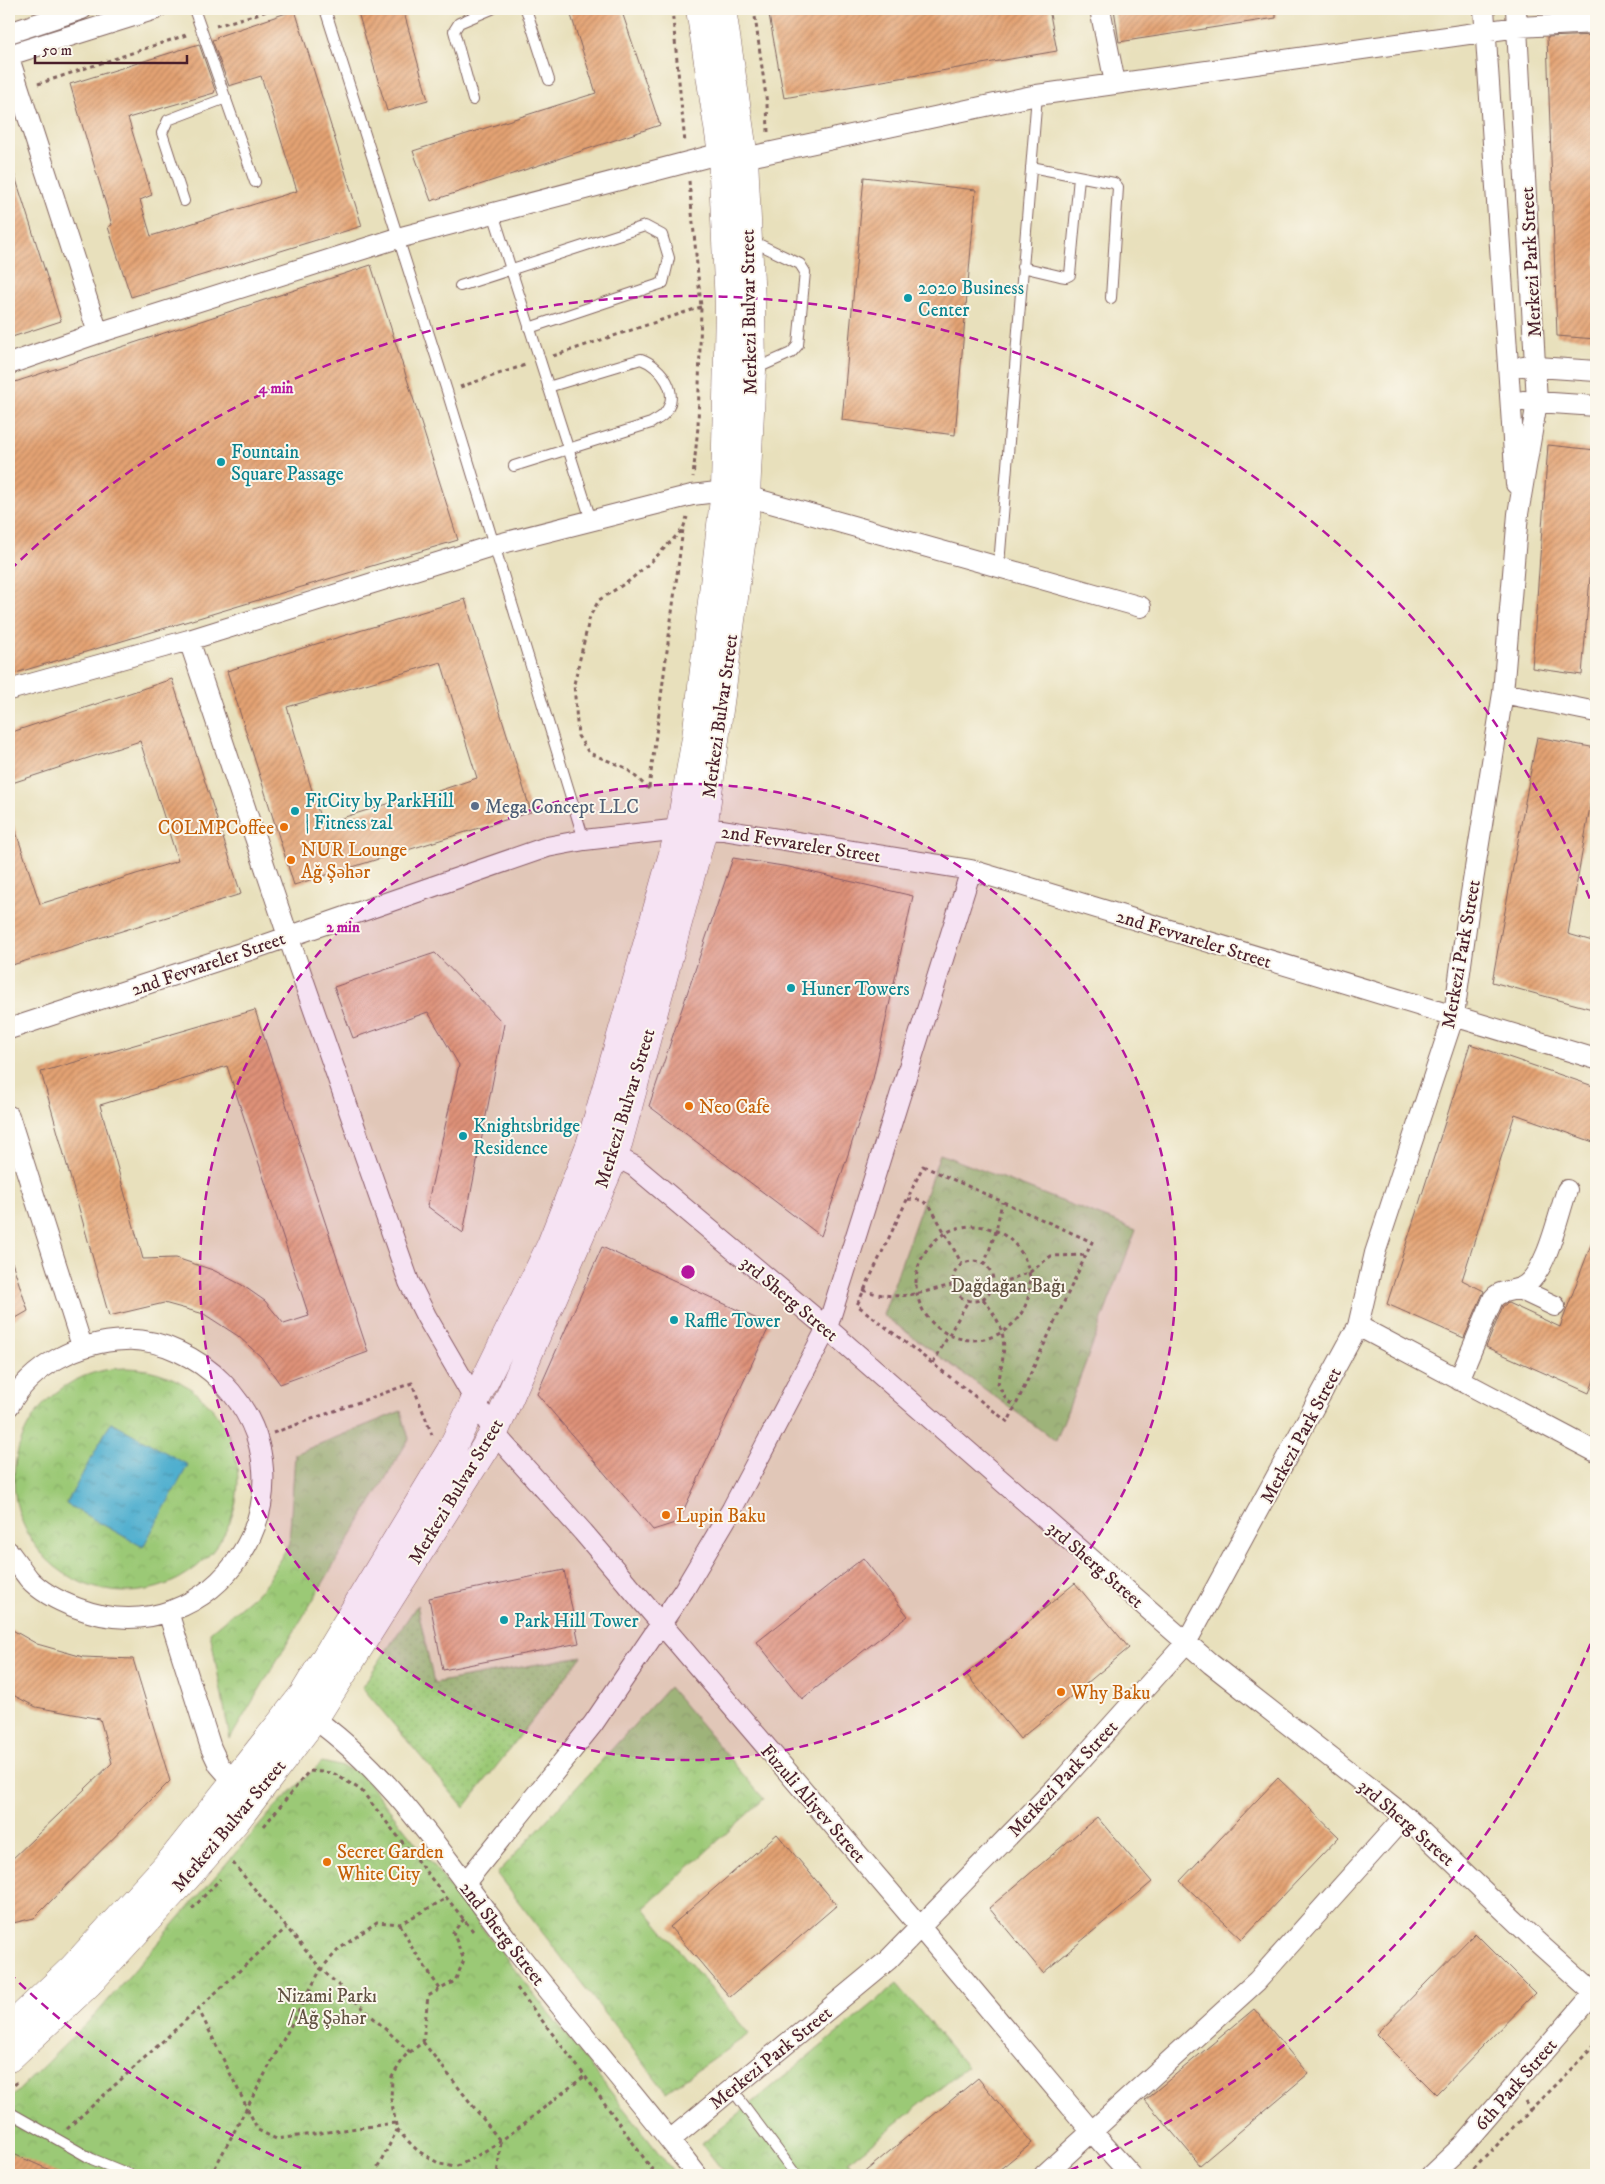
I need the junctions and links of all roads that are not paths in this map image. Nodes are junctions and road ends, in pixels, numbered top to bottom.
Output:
1 (82, 9) edge
2 (156, 9) edge
3 (194, 9) edge
4 (325, 9) edge
5 (492, 9) edge
6 (526, 9) edge
7 (700, 9) edge
8 (722, 9) edge
9 (1100, 9) edge
10 (1484, 9) edge
11 (1517, 18) edge
12 (1596, 23) edge
13 (1487, 31) junction
14 (9, 33) edge
15 (9, 57) edge
16 (549, 80) dead end
17 (1115, 83) junction
18 (1037, 95) junction
19 (226, 98) junction
20 (473, 100) dead end
21 (745, 155) junction
22 (1030, 167) junction
23 (1079, 177) junction
24 (255, 182) dead end
25 (184, 201) dead end
26 (493, 213) junction
27 (398, 238) junction
28 (747, 239) junction
29 (1022, 266) junction
30 (510, 270) junction
31 (460, 286) dead end
32 (1111, 298) dead end
33 (529, 328) junction
34 (98, 333) junction
35 (9, 364) edge
36 (1507, 365) junction
37 (1535, 366) junction
38 (752, 370) junction
39 (1596, 371) edge
40 (548, 387) junction
41 (1509, 400) junction
42 (1537, 402) junction
43 (1596, 406) edge
44 (568, 449) junction
45 (514, 466) dead end
46 (736, 493) junction
47 (1518, 514) junction
48 (592, 520) junction
49 (495, 545) junction
50 (998, 565) junction
51 (1141, 607) dead end
52 (190, 640) junction
53 (9, 690) edge
54 (1504, 693) junction
55 (1596, 712) edge
56 (692, 829) junction
57 (584, 840) junction
58 (970, 870) junction
59 (288, 936) junction
60 (1454, 1015) junction
61 (9, 1029) edge
62 (1596, 1059) edge
63 (9, 1116) edge
64 (590, 1145) junction
65 (615, 1155) junction
66 (1567, 1190) dead end
67 (1519, 1289) junction
68 (1555, 1306) dead end
69 (1358, 1326) junction
70 (827, 1328) junction
71 (82, 1346) junction
72 (1459, 1380) junction
73 (476, 1398) junction
74 (9, 1406) edge
75 (494, 1433) junction
76 (1596, 1452) edge
77 (9, 1552) edge
78 (168, 1612) junction
79 (661, 1626) junction
80 (1186, 1642) junction
81 (304, 1712) junction
82 (234, 1782) junction
83 (1406, 1816) junction
84 (465, 1883) junction
85 (920, 1927) junction
86 (1595, 1992) edge
87 (9, 2029) edge
88 (9, 2058) edge
89 (731, 2088) junction
90 (9, 2112) edge
91 (1092, 2132) junction
92 (670, 2140) junction
93 (131, 2175) edge
94 (697, 2175) edge
95 (796, 2175) edge
96 (1044, 2175) edge
97 (1131, 2175) edge
98 (1431, 2175) edge

1 - 14 street
2 - 15 street
3 - 19 lane
4 - 27 lane
5 - 20 lane
6 - 16 lane
7 - 21 street, Merkezi Bulvar Street
8 - 21 street, Merkezi Bulvar Street
9 - 17 street
10 - 13 street, Merkezi Park Street
11 - 12 street
11 - 13 street
11 - 37 street, Merkezi Park Street
13 - 17 street
13 - 36 street, Merkezi Park Street
15 - 34 street
17 - 18 street
18 - 21 street
18 - 22 lane
19 - 24 lane
19 - 25 lane
21 - 26 street
21 - 28 street, Merkezi Bulvar Street
21 - 46 street, Merkezi Bulvar Street
22 - 23 lane
22 - 29 lane
23 - 29 lane
23 - 32 lane
26 - 27 street
26 - 30 lane
27 - 34 street
27 - 49 lane
28 - 38 street, Merkezi Bulvar Street
28 - 38 lane
29 - 50 lane
30 - 31 lane
30 - 33 lane
30 - 33 lane
33 - 40 lane
34 - 35 street
36 - 37 street
36 - 41 street, Merkezi Park Street
37 - 39 street
37 - 42 street, Merkezi Park Street
38 - 46 street, Merkezi Bulvar Street
40 - 44 lane
40 - 44 lane
41 - 42 street
41 - 47 street, Merkezi Park Street
42 - 43 street
42 - 47 street, Merkezi Park Street
44 - 45 lane
44 - 48 lane
46 - 48 street
46 - 50 street
46 - 56 street, Merkezi Bulvar Street
47 - 54 street, Merkezi Park Street
48 - 49 street
49 - 52 street
49 - 57 lane
50 - 51 street
52 - 53 street
52 - 59 street, Fuzuli Aliyev Street
54 - 55 street
54 - 60 street, Merkezi Park Street
56 - 57 street, 2nd Fevvareler Street
56 - 58 street, 2nd Fevvareler Street
56 - 64 street, Merkezi Bulvar Street
56 - 65 street, Merkezi Bulvar Street
57 - 59 street, 2nd Fevvareler Street
58 - 60 street, 2nd Fevvareler Street
58 - 70 street
59 - 61 street, 2nd Fevvareler Street
59 - 73 street, Fuzuli Aliyev Street
60 - 62 street, 2nd Fevvareler Street
60 - 69 street, Merkezi Park Street
63 - 71 street
64 - 65 street, 3rd Sherg Street
64 - 73 street, Merkezi Bulvar Street
65 - 70 street, 3rd Sherg Street
65 - 75 street, Merkezi Bulvar Street
66 - 67 street
67 - 68 street
67 - 72 street
69 - 72 street
69 - 80 street, Merkezi Park Street
70 - 79 street
70 - 80 street, 3rd Sherg Street
71 - 74 street
71 - 78 street
72 - 76 street
73 - 75 street, Fuzuli Aliyev Street
73 - 81 street, Merkezi Bulvar Street
75 - 79 street, Fuzuli Aliyev Street
75 - 81 street, Merkezi Bulvar Street
77 - 78 street
78 - 82 street
79 - 84 street
79 - 85 street, Fuzuli Aliyev Street
80 - 83 street, 3rd Sherg Street
80 - 85 street, Merkezi Park Street
81 - 82 street, Merkezi Bulvar Street
81 - 84 street, 2nd Sherg Street
81 - 88 street, Merkezi Bulvar Street
82 - 87 street, Merkezi Bulvar Street
83 - 86 street, 3rd Sherg Street
83 - 91 street
84 - 92 street, 2nd Sherg Street
85 - 89 street, Merkezi Park Street
85 - 91 street, Fuzuli Aliyev Street
86 - 98 street, 6th Park Street
89 - 92 street, Merkezi Park Street
89 - 95 lane
90 - 93 lane
91 - 96 street
91 - 97 street, Fuzuli Aliyev Street
92 - 94 street, 2nd Sherg Street

